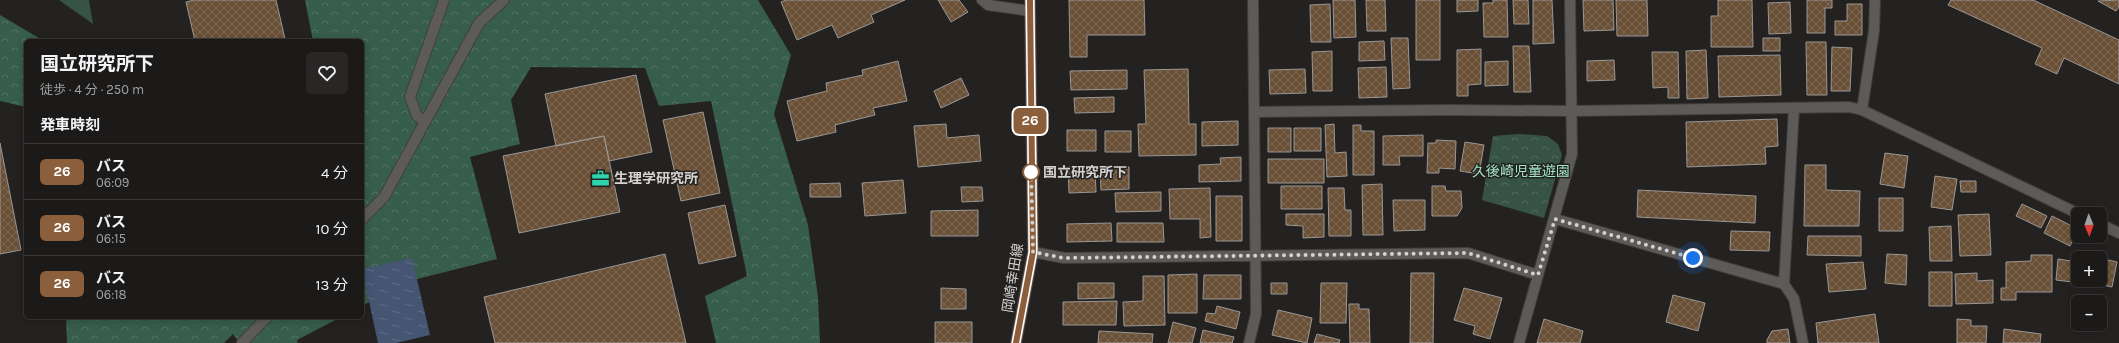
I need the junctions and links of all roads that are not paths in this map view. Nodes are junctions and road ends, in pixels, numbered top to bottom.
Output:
1 (444, 0) edge
2 (504, 0) edge
3 (982, 0) edge
4 (1030, 0) edge
5 (1253, 0) edge
6 (1570, 0) edge
7 (1874, 0) edge
8 (1030, 12) junction
9 (1794, 108) junction
10 (1862, 110) junction
11 (1571, 111) junction
12 (1255, 112) junction
13 (426, 121) junction
14 (2071, 210) edge
15 (364, 217) edge
16 (1555, 219) junction
17 (2107, 228) edge
18 (2119, 234) edge
19 (1033, 252) junction
20 (1256, 255) junction
21 (1538, 275) junction
22 (1784, 284) junction
23 (265, 319) edge
24 (242, 343) edge
25 (1016, 343) edge
26 (1249, 343) edge
27 (1519, 343) edge
28 (1803, 343) edge

1 - 13 street
2 - 13 street
3 - 8 street
4 - 8 main road, 岡崎幸田線
5 - 12 street
6 - 11 street
7 - 10 street
8 - 19 main road, 岡崎幸田線
9 - 10 street
9 - 11 street
9 - 22 street
10 - 14 street
11 - 12 street
11 - 16 street
12 - 20 street
13 - 15 street
16 - 21 street
16 - 22 street
17 - 18 street
19 - 20 street
19 - 25 main road, 岡崎幸田線
20 - 21 street
20 - 26 street
21 - 27 street
22 - 28 street
23 - 24 street

